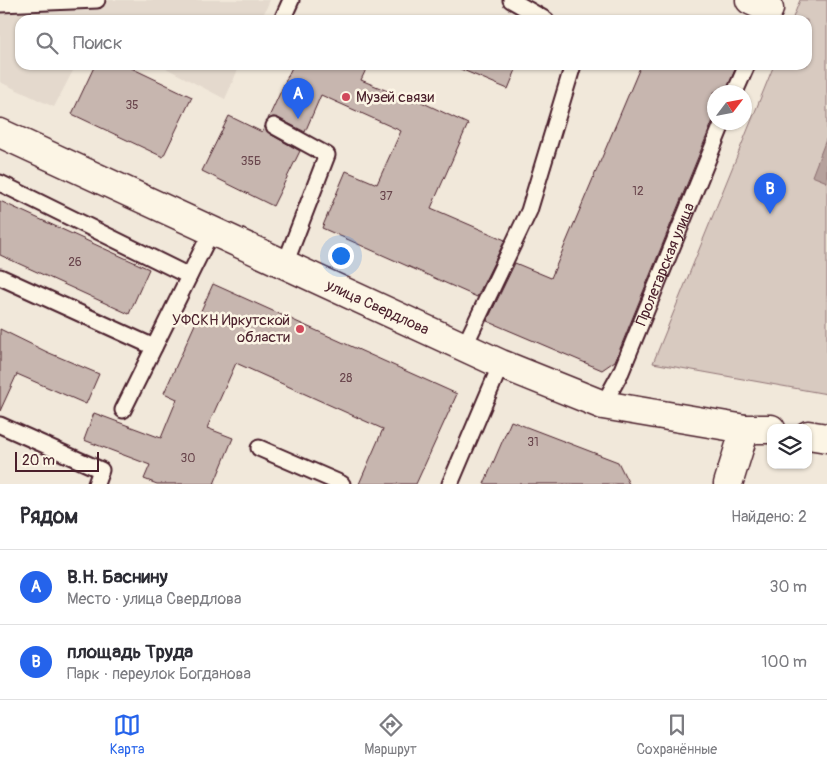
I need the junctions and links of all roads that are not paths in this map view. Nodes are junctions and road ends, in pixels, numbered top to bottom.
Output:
1 (97, 0) edge
2 (291, 0) edge
3 (510, 0) edge
4 (0, 4) edge
5 (284, 15) edge
6 (537, 15) edge
7 (571, 70) edge
8 (745, 70) edge
9 (739, 85) edge
10 (274, 126) dead end
11 (720, 130) edge
12 (0, 133) edge
13 (0, 183) edge
14 (212, 230) junction
15 (285, 264) junction
16 (189, 276) junction
17 (0, 277) edge
18 (464, 347) junction
19 (154, 348) junction
20 (501, 364) junction
21 (603, 405) junction
22 (123, 410) dead end
23 (0, 425) edge
24 (758, 429) edge
25 (812, 436) edge
26 (827, 438) edge
27 (259, 448) dead end
28 (96, 484) edge
29 (342, 484) edge
30 (450, 484) edge
31 (728, 484) edge

1 - 4 lane
2 - 5 lane
3 - 6 lane
7 - 18 lane
8 - 9 lane
10 - 15 lane
11 - 21 lane, Пролетарская улица
12 - 14 street, улица Свердлова
13 - 16 lane
14 - 15 street, улица Свердлова
14 - 16 lane
15 - 18 street, улица Свердлова
16 - 19 lane
17 - 19 lane
18 - 20 street, улица Свердлова
19 - 22 lane
20 - 21 street, улица Свердлова
20 - 30 lane
21 - 24 street, улица Свердлова
23 - 28 lane
24 - 31 street
25 - 26 street
27 - 29 lane

